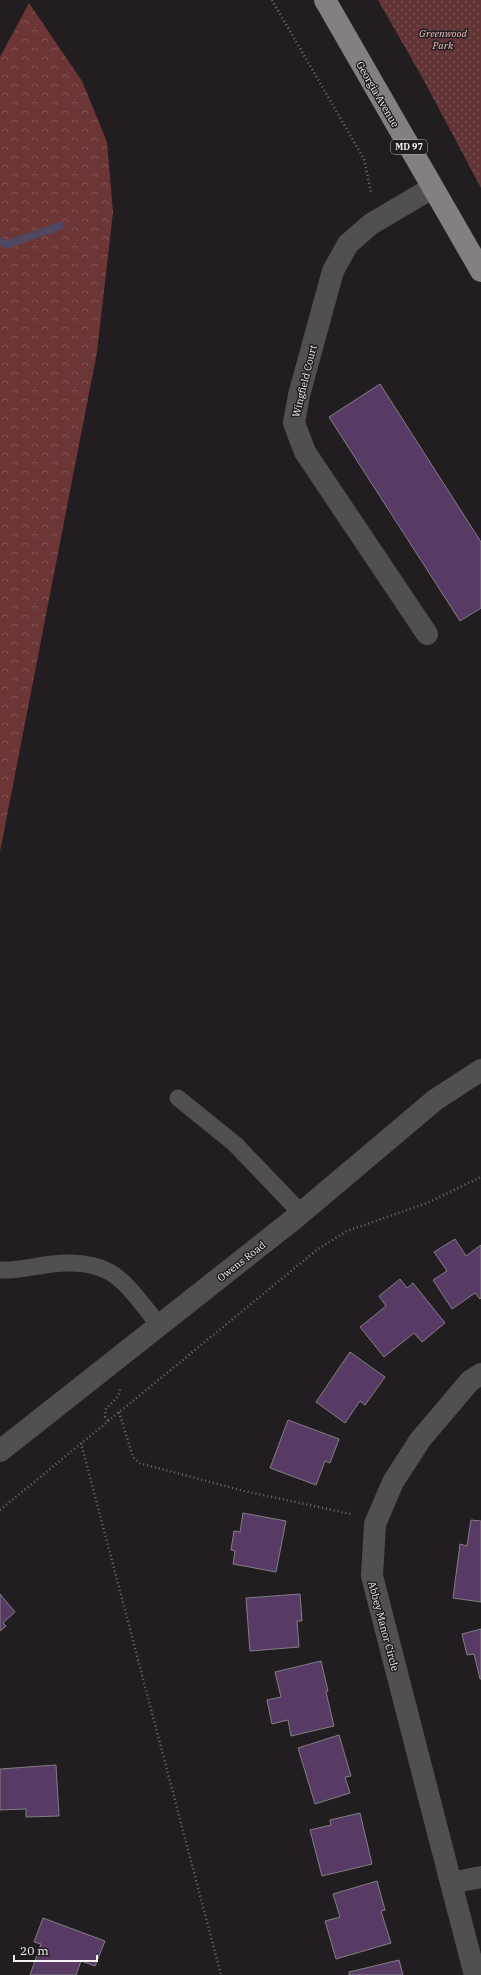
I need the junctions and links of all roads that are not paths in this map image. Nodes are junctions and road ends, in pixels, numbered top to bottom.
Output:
1 (325, 0) edge
2 (432, 188) junction
3 (481, 271) edge
4 (427, 634) dead end
5 (481, 1070) edge
6 (178, 1098) dead end
7 (301, 1213) junction
8 (0, 1270) edge
9 (159, 1325) junction
10 (481, 1374) edge
11 (0, 1451) edge
12 (481, 1877) edge
13 (451, 1883) junction
14 (475, 1975) edge

1 - 2 main road, Georgia Avenue / MD 97
2 - 3 main road, Georgia Avenue / MD 97
2 - 4 street, Wingfield Court
5 - 7 street, Owens Road
6 - 7 lane
7 - 9 street, Owens Road
8 - 9 lane
9 - 11 street, Owens Road
10 - 13 street, Abbey Manor Circle
12 - 13 street
13 - 14 street, Abbey Manor Circle

